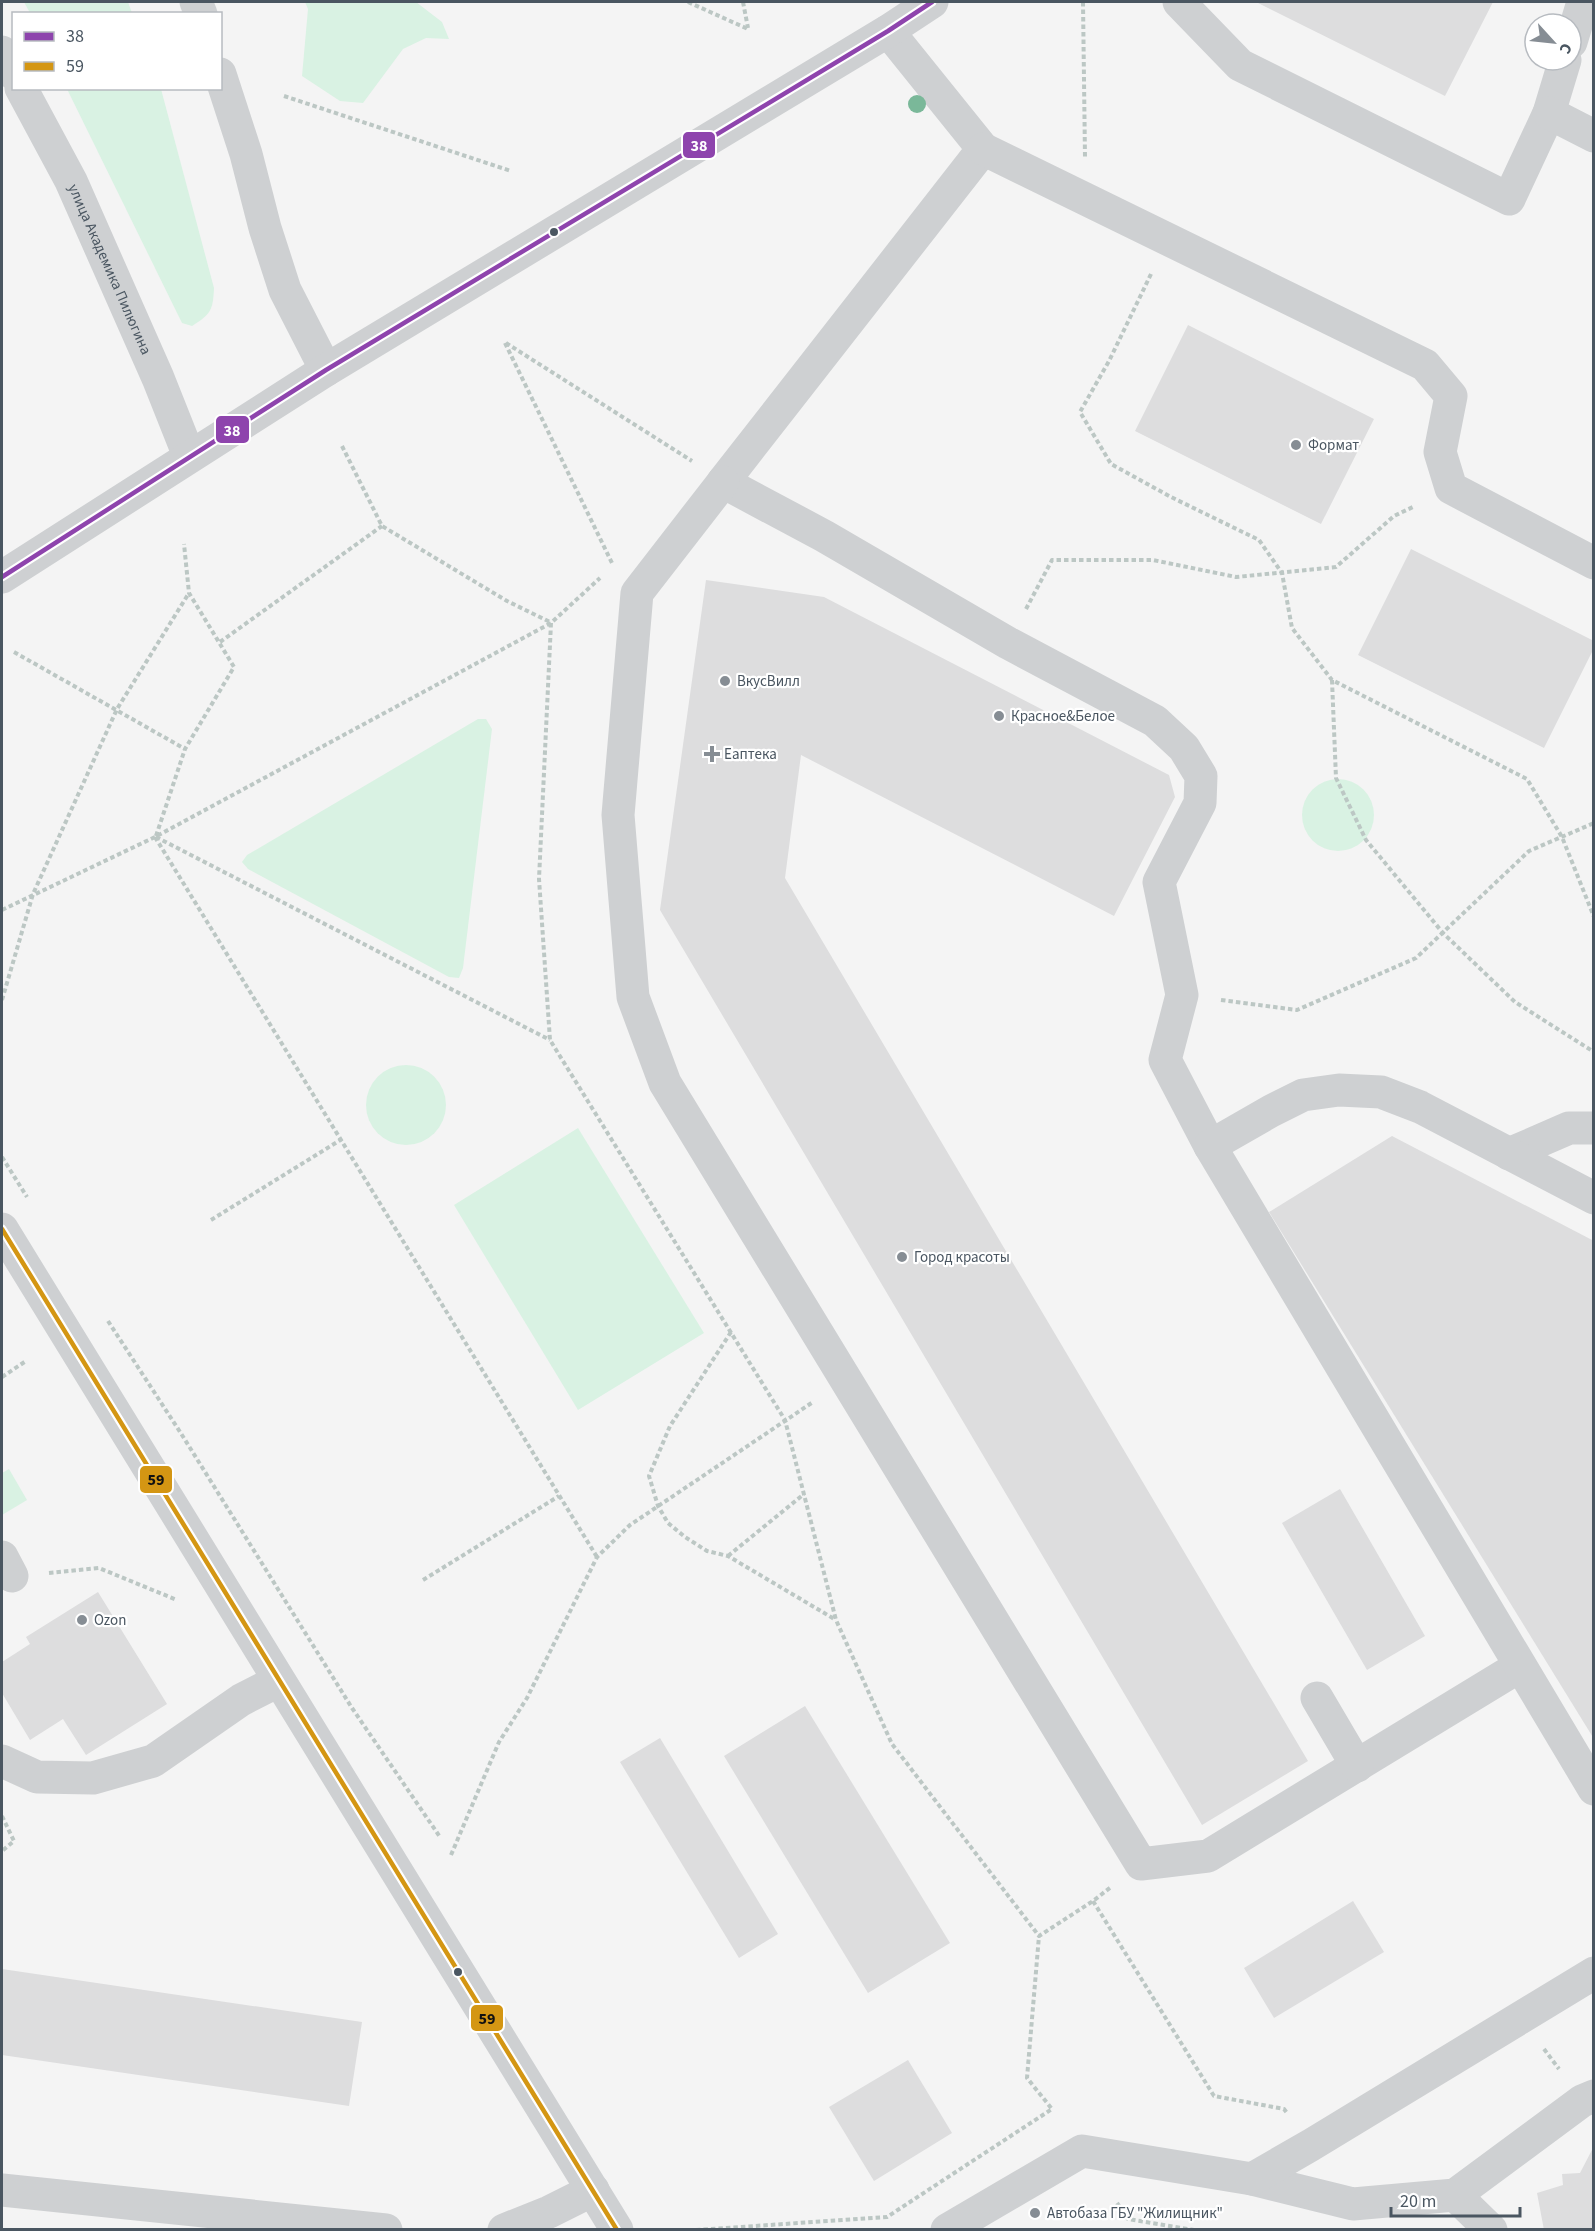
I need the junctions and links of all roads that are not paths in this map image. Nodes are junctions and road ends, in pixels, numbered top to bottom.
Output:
1 (933, 2) edge
2 (1179, 2) edge
3 (888, 31) junction
4 (2, 52) edge
5 (12, 70) edge
6 (1561, 72) edge
7 (222, 80) edge
8 (22, 90) edge
9 (1549, 113) junction
10 (1593, 136) edge
11 (983, 149) junction
12 (326, 370) junction
13 (189, 456) junction
14 (723, 482) junction
15 (1593, 563) edge
16 (2, 577) edge
17 (1593, 1128) edge
18 (1210, 1146) junction
19 (1509, 1154) junction
20 (1593, 1198) edge
21 (2, 1229) edge
22 (1520, 1666) junction
23 (278, 1681) junction
24 (1317, 1698) dead end
25 (2, 1761) edge
26 (1357, 1766) junction
27 (1593, 1789) edge
28 (1593, 1973) edge
29 (1588, 2099) edge
30 (1252, 2178) junction
31 (2, 2190) edge
32 (593, 2190) junction
33 (1455, 2195) junction
34 (386, 2229) edge
35 (504, 2229) edge
36 (617, 2229) edge
37 (947, 2229) edge
38 (1491, 2229) edge

1 - 3 street
2 - 9 street
3 - 11 street
3 - 12 street
4 - 5 street
6 - 9 street
7 - 12 street
8 - 13 street, улица Академика Пилюгина
9 - 10 street
11 - 14 street
11 - 15 street
12 - 13 street
13 - 16 street
14 - 18 street
14 - 26 street
17 - 19 street
18 - 19 street
18 - 22 street
19 - 20 street
21 - 23 street
22 - 26 street
22 - 27 street
23 - 25 street
23 - 32 street
24 - 26 street
28 - 30 street
29 - 33 street
30 - 33 street
30 - 37 street
31 - 34 street
32 - 35 street
32 - 36 street
33 - 38 street

